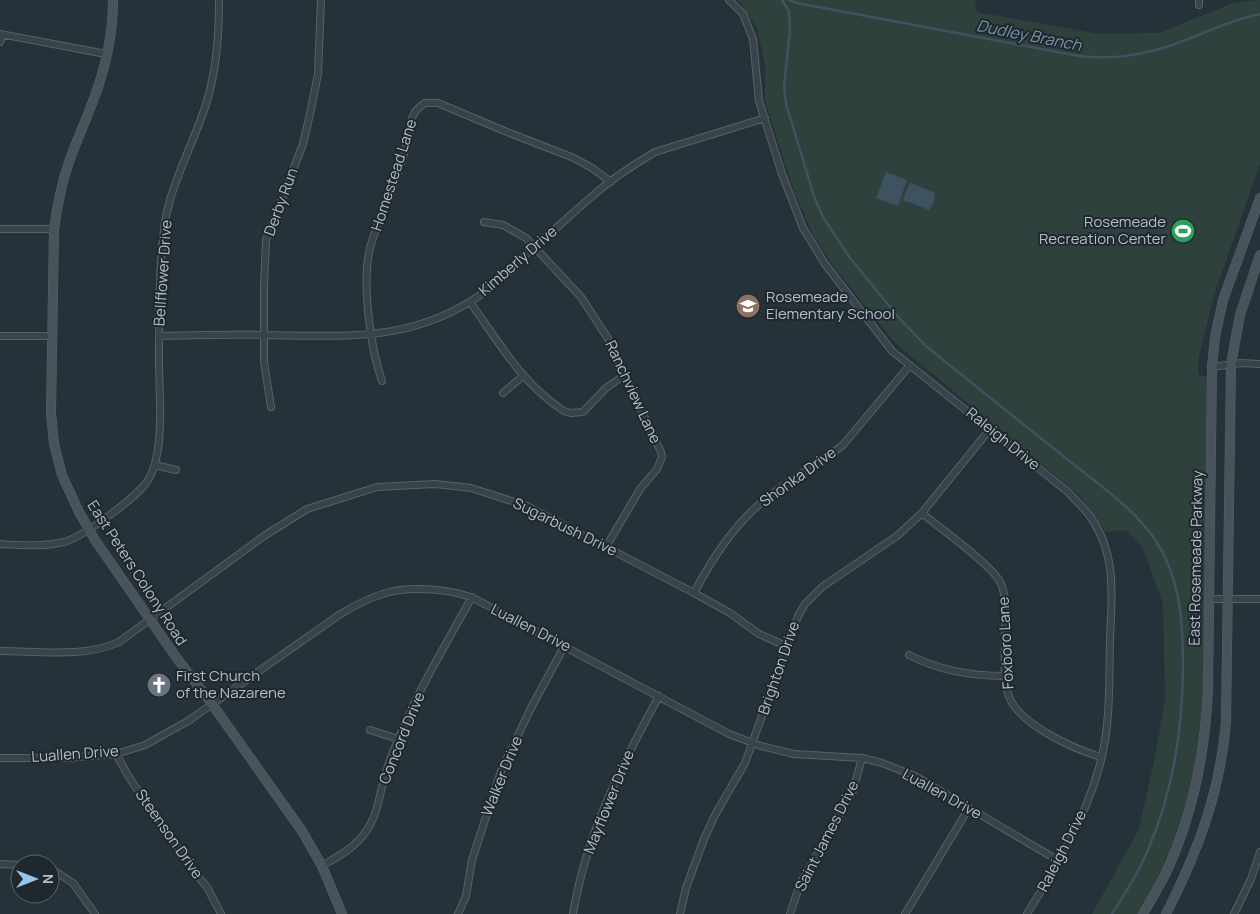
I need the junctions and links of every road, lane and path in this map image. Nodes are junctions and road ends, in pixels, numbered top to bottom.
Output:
1 (113, 0) edge
2 (219, 0) edge
3 (321, 0) edge
4 (729, 0) edge
5 (1, 34) edge
6 (0, 42) edge
7 (106, 54) junction
8 (764, 118) junction
9 (611, 182) junction
10 (1260, 198) edge
11 (484, 222) dead end
12 (0, 229) edge
13 (54, 229) junction
14 (535, 245) junction
15 (1260, 255) edge
16 (470, 302) junction
17 (264, 335) junction
18 (372, 335) junction
19 (0, 336) edge
20 (52, 336) junction
21 (159, 336) junction
22 (1231, 364) junction
23 (1260, 364) edge
24 (910, 365) junction
25 (1212, 367) junction
26 (625, 375) junction
27 (523, 376) junction
28 (382, 381) dead end
29 (503, 393) dead end
30 (270, 407) dead end
31 (990, 429) junction
32 (155, 465) junction
33 (176, 470) dead end
34 (922, 513) junction
35 (89, 529) junction
36 (0, 544) edge
37 (606, 547) junction
38 (694, 593) junction
39 (472, 597) junction
40 (1210, 599) junction
41 (1228, 599) junction
42 (1260, 599) edge
43 (150, 619) junction
44 (565, 645) junction
45 (786, 646) junction
46 (0, 652) edge
47 (909, 655) dead end
48 (1006, 676) junction
49 (659, 696) junction
50 (212, 704) junction
51 (370, 730) dead end
52 (398, 739) junction
53 (753, 743) junction
54 (116, 754) junction
55 (1101, 757) junction
56 (0, 758) edge
57 (862, 758) junction
58 (969, 808) junction
59 (1259, 857) edge
60 (1059, 861) junction
61 (322, 866) junction
62 (60, 874) edge
63 (95, 914) edge
64 (221, 914) edge
65 (342, 914) edge
66 (458, 914) edge
67 (573, 914) edge
68 (680, 914) edge
69 (790, 914) edge
70 (905, 914) edge
71 (1027, 914) edge
72 (1143, 914) edge
73 (1166, 914) edge
74 (1234, 914) edge

1 - 7 main road, East Peters Colony Road
2 - 21 street, Bellflower Drive
3 - 17 street, Derby Run
4 - 8 street, Raleigh Drive
5 - 6 street
5 - 7 street
7 - 13 main road, East Peters Colony Road
8 - 9 street, Kimberly Drive
8 - 24 street, Raleigh Drive
9 - 14 street, Kimberly Drive
9 - 18 street, Homestead Lane
10 - 25 main road, East Rosemeade Parkway
11 - 14 street, Ranchview Lane
12 - 13 street
13 - 20 main road, East Peters Colony Road
14 - 16 street, Kimberly Drive
14 - 26 street, Ranchview Lane
15 - 22 main road
16 - 18 street, Kimberly Drive
16 - 27 street
17 - 18 street, Kimberly Drive
17 - 21 street, Kimberly Drive
17 - 30 street, Derby Run
18 - 28 street, Homestead Lane
19 - 20 street
20 - 35 main road, East Peters Colony Road
21 - 32 street, Bellflower Drive
22 - 23 street
22 - 25 street
22 - 41 main road
24 - 31 street, Raleigh Drive
24 - 38 street, Shonka Drive
25 - 40 main road, East Rosemeade Parkway
26 - 27 street
26 - 37 street, Ranchview Lane
27 - 29 street
31 - 34 street, Brighton Drive
31 - 55 street, Raleigh Drive
32 - 33 street
32 - 35 street, Bellflower Drive
34 - 45 street, Brighton Drive
34 - 48 street, Foxboro Lane
35 - 36 street, Bellflower Drive
35 - 43 main road, East Peters Colony Road
37 - 38 street, Sugarbush Drive
37 - 43 street, Sugarbush Drive
38 - 45 street, Sugarbush Drive
39 - 44 street, Luallen Drive
39 - 50 street, Luallen Drive
39 - 52 street, Concord Drive
40 - 41 street
40 - 72 main road, East Rosemeade Parkway
41 - 42 street
41 - 73 main road
43 - 46 street, Sugarbush Drive
43 - 50 main road, East Peters Colony Road
44 - 49 street, Luallen Drive
44 - 66 street, Walker Drive
45 - 53 street, Brighton Drive
47 - 48 street
48 - 55 street, Foxboro Lane
49 - 53 street, Luallen Drive
49 - 67 street, Mayflower Drive
50 - 54 street, Luallen Drive
50 - 61 main road, East Peters Colony Road
51 - 52 street
52 - 61 street, Concord Drive
53 - 57 street, Luallen Drive
53 - 68 street, Brighton Drive
54 - 56 street, Luallen Drive
54 - 64 street, Steenson Drive
55 - 60 street, Raleigh Drive
57 - 58 street, Luallen Drive
57 - 69 street, Saint James Drive
58 - 60 street, Luallen Drive
58 - 70 street
59 - 74 street
60 - 71 street, Raleigh Drive
61 - 65 main road, East Peters Colony Road
62 - 63 street

